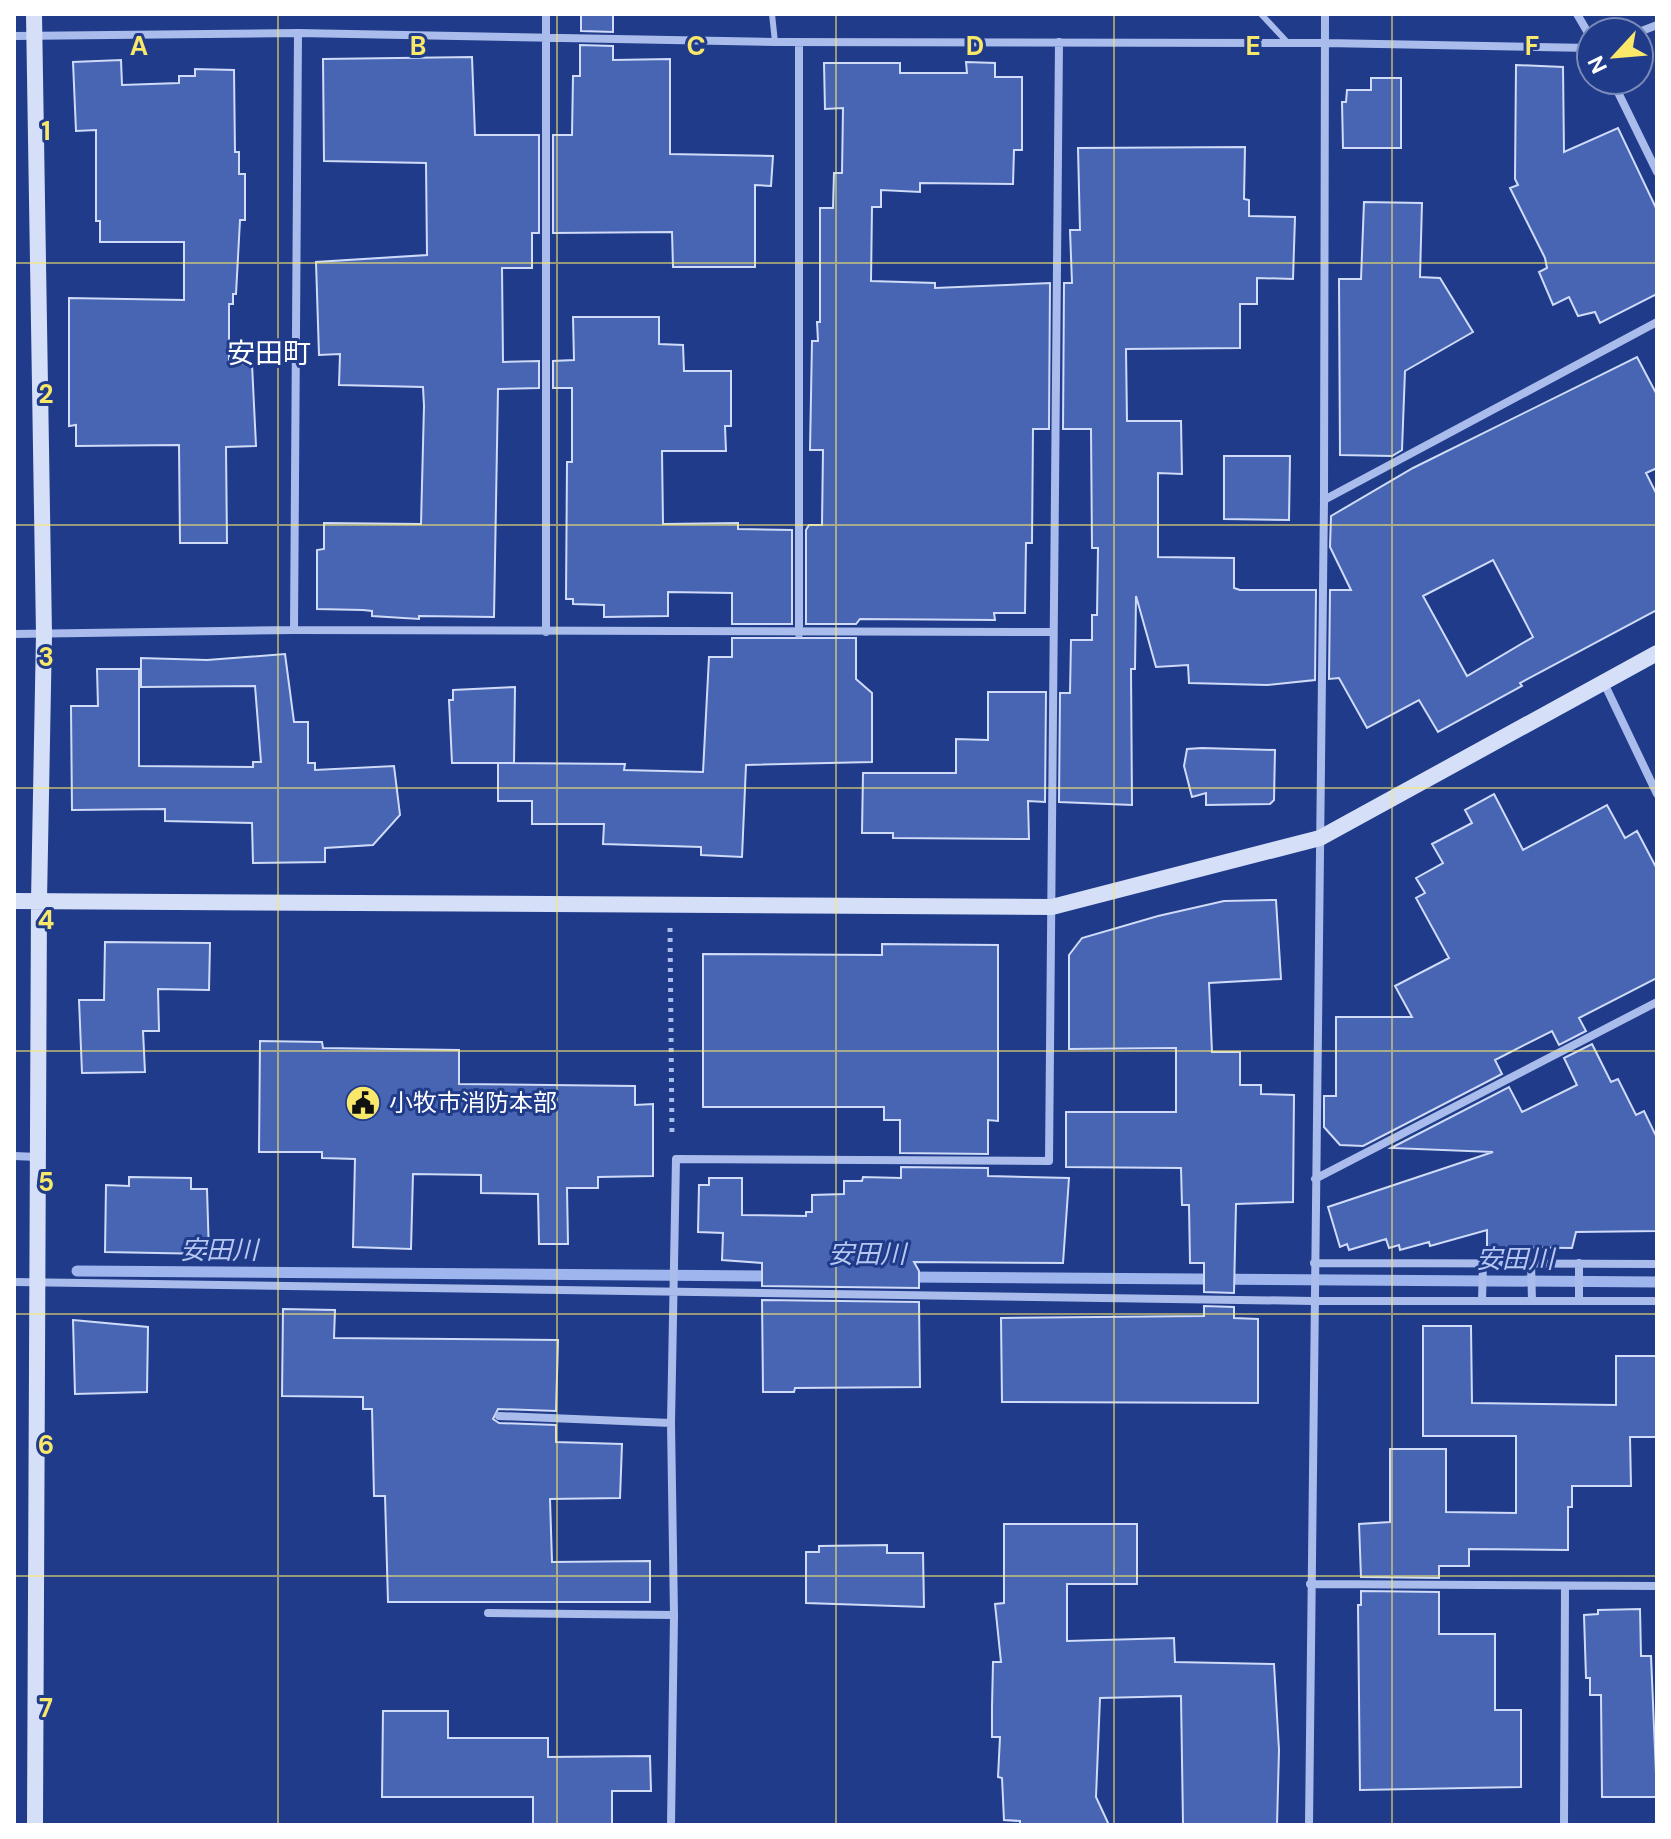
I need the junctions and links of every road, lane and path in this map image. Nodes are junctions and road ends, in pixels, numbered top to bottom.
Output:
1 (34, 14) edge
2 (546, 14) edge
3 (772, 14) edge
4 (1261, 14) edge
5 (1325, 14) edge
6 (298, 33) junction
7 (14, 36) edge
8 (34, 36) junction
9 (546, 38) junction
10 (775, 42) junction
11 (799, 42) junction
12 (1059, 42) junction
13 (1288, 43) junction
14 (1326, 43) junction
15 (1575, 48) edge
16 (1620, 96) edge
17 (1657, 172) edge
18 (1657, 322) edge
19 (1324, 500) junction
20 (294, 630) junction
21 (546, 632) junction
22 (1052, 632) junction
23 (14, 634) edge
24 (44, 634) junction
25 (799, 634) junction
26 (1657, 653) edge
27 (1604, 683) junction
28 (1657, 794) edge
29 (1320, 838) junction
30 (14, 901) edge
31 (39, 901) junction
32 (670, 903) junction
33 (1052, 907) junction
34 (1657, 1002) edge
35 (14, 1156) edge
36 (39, 1157) junction
37 (676, 1159) junction
38 (1315, 1179) junction
39 (1314, 1263) junction
40 (1483, 1263) junction
41 (1531, 1263) junction
42 (1579, 1263) junction
43 (1657, 1264) edge
44 (14, 1282) edge
45 (38, 1282) junction
46 (674, 1290) junction
47 (1313, 1301) junction
48 (1482, 1301) junction
49 (1532, 1301) junction
50 (1579, 1301) junction
51 (1657, 1301) edge
52 (499, 1416) dead end
53 (671, 1423) junction
54 (1310, 1584) junction
55 (1565, 1586) junction
56 (1657, 1586) edge
57 (488, 1613) dead end
58 (674, 1615) junction
59 (35, 1825) edge
60 (671, 1825) edge
61 (1309, 1825) edge
62 (1564, 1825) edge

1 - 8 street
2 - 9 street
3 - 10 lane
4 - 13 lane
5 - 14 street
6 - 8 street
6 - 9 street
6 - 20 street
7 - 8 street
8 - 24 street
9 - 10 street
9 - 21 street
10 - 11 street
11 - 12 street
11 - 25 street
12 - 13 street
12 - 22 street
13 - 14 street
14 - 15 street
14 - 19 street
16 - 17 street
18 - 19 street
19 - 29 street
20 - 21 street
20 - 24 street
21 - 25 street
22 - 25 street
22 - 33 street
23 - 24 street
24 - 31 street
26 - 27 street
27 - 28 street
27 - 29 street
29 - 33 street
29 - 38 street
30 - 31 street
31 - 32 street
31 - 36 street
32 - 33 street
32 - 37 path
33 - 37 street
34 - 38 street
35 - 36 street
36 - 45 street
37 - 46 street
38 - 39 street
39 - 40 street
39 - 47 street
40 - 41 street
40 - 48 street
41 - 42 street
41 - 49 street
42 - 43 street
42 - 50 street
44 - 45 street
45 - 46 street
45 - 59 street
46 - 47 street
46 - 53 street
47 - 48 street
47 - 54 street
48 - 49 street
49 - 50 street
50 - 51 street
52 - 53 street
53 - 58 street
54 - 55 street
54 - 61 street
55 - 56 street
55 - 62 street
57 - 58 street
58 - 60 street

